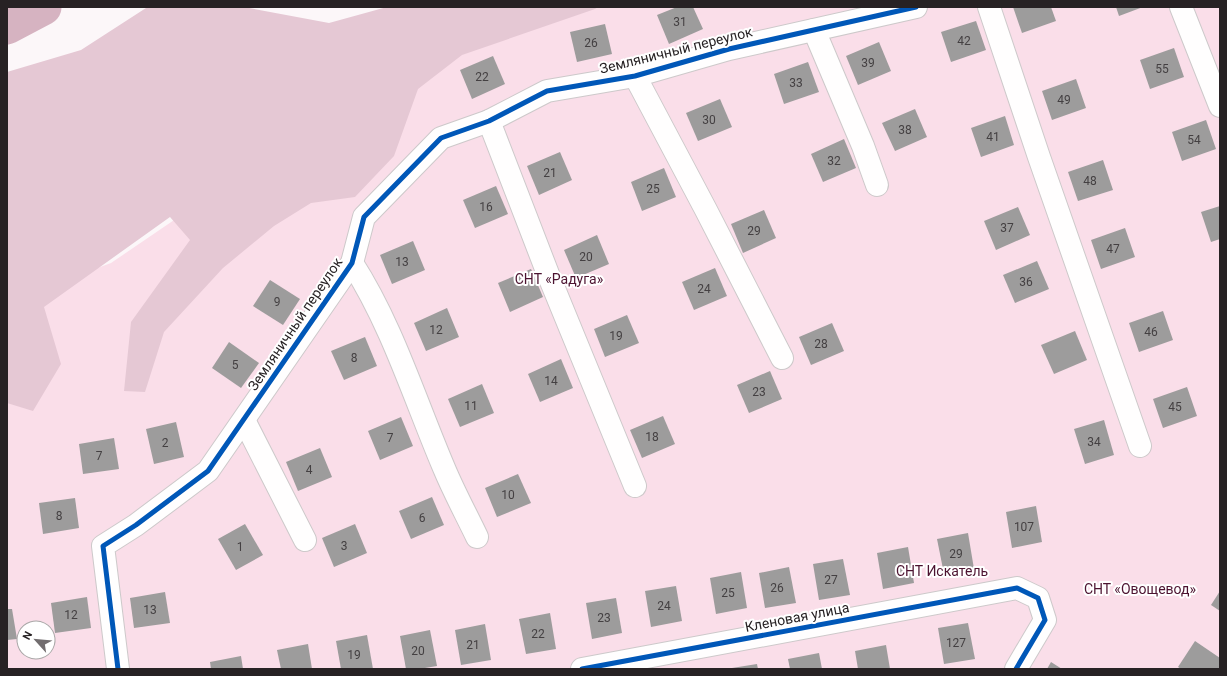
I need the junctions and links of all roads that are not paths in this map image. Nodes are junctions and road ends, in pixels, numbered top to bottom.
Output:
1 (916, 7) edge
2 (989, 7) edge
3 (1181, 7) edge
4 (814, 30) junction
5 (635, 76) junction
6 (1220, 106) edge
7 (489, 122) junction
8 (877, 185) dead end
9 (352, 263) junction
10 (782, 358) dead end
11 (244, 420) junction
12 (1140, 446) dead end
13 (635, 486) dead end
14 (477, 537) dead end
15 (305, 540) dead end
16 (118, 669) edge
17 (582, 669) edge
18 (1016, 669) edge

1 - 4 street, Земляничный переулок
2 - 12 street
3 - 6 street
4 - 5 street, Земляничный переулок
4 - 8 street
5 - 7 street, Земляничный переулок
5 - 10 street
7 - 9 street, Земляничный переулок
7 - 13 street
9 - 11 street, Земляничный переулок
9 - 14 street
11 - 15 street
11 - 16 street, Земляничный переулок
17 - 18 street, Кленовая улица

